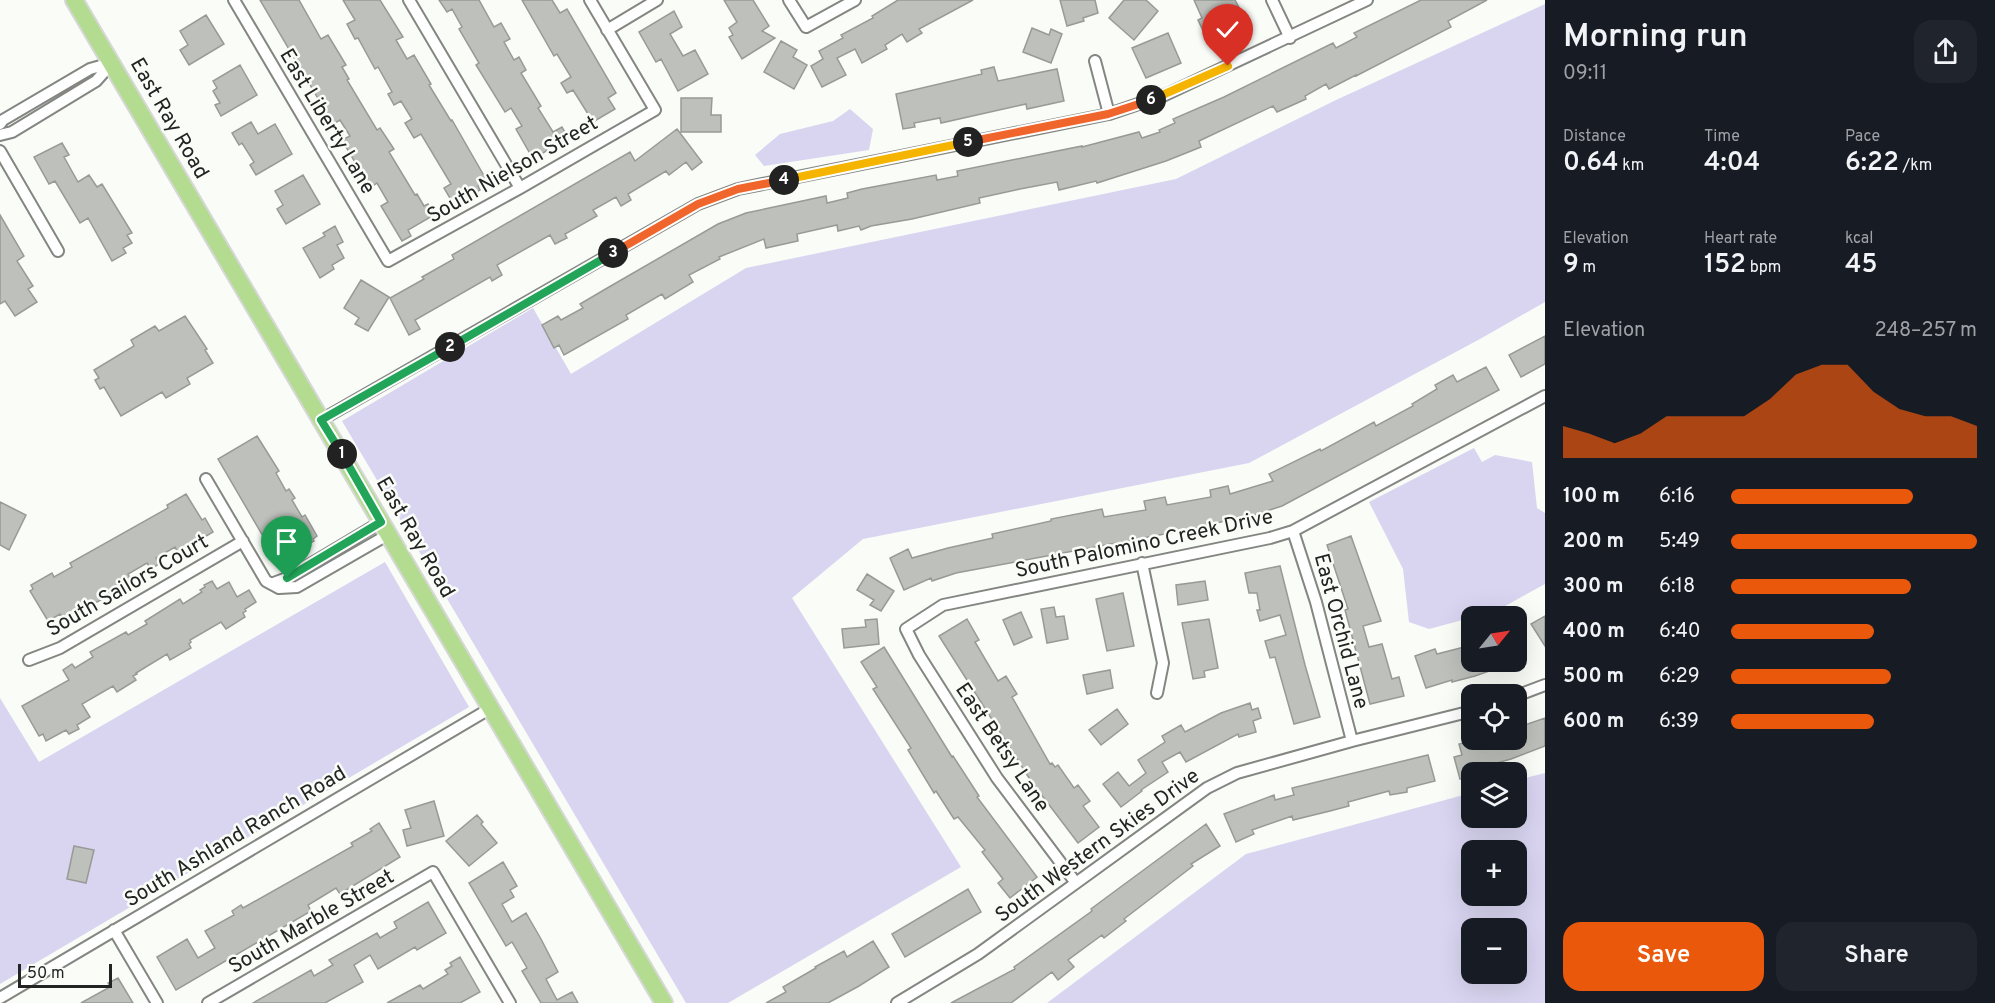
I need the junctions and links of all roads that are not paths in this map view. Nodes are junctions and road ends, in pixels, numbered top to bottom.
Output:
1 (75, 0) edge
2 (234, 0) edge
3 (409, 0) edge
4 (590, 0) edge
5 (657, 0) edge
6 (789, 0) edge
7 (855, 0) edge
8 (1272, 0) edge
9 (1367, 0) edge
10 (607, 30) junction
11 (1290, 38) junction
12 (1095, 61) dead end
13 (111, 63) junction
14 (1108, 114) junction
15 (0, 124) edge
16 (0, 135) edge
17 (0, 151) edge
18 (520, 188) junction
19 (58, 251) dead end
20 (388, 261) joint
21 (1545, 396) edge
22 (321, 420) junction
23 (206, 479) dead end
24 (385, 528) junction
25 (1293, 531) junction
26 (243, 541) junction
27 (321, 558) junction
28 (1143, 563) junction
29 (328, 569) junction
30 (271, 584) junction
31 (906, 628) joint
32 (29, 660) dead end
33 (1545, 685) edge
34 (1527, 692) edge
35 (1158, 693) dead end
36 (491, 708) junction
37 (1461, 714) edge
38 (1352, 741) junction
39 (1076, 883) junction
40 (114, 930) junction
41 (0, 998) edge
42 (157, 1003) edge
43 (208, 1003) edge
44 (510, 1003) edge
45 (664, 1003) edge
46 (897, 1003) edge

1 - 13 main road, East Ray Road
2 - 20 street, East Liberty Lane
3 - 18 street
4 - 10 street
5 - 10 street
6 - 7 street
8 - 11 street
9 - 11 street
10 - 18 street, South Nielson Street
11 - 14 street
12 - 14 street
13 - 15 street
13 - 16 street
13 - 22 main road, East Ray Road
14 - 22 street
17 - 19 street
18 - 20 street, South Nielson Street
21 - 25 street, South Palomino Creek Drive
22 - 24 main road, East Ray Road
23 - 26 street
24 - 27 street
24 - 29 street
24 - 36 main road, East Ray Road
25 - 28 street, South Palomino Creek Drive
25 - 38 street, East Orchid Lane
26 - 30 street
26 - 32 street, South Sailors Court
27 - 29 street
27 - 30 street
28 - 31 street, South Palomino Creek Drive
28 - 35 street
29 - 30 street
31 - 39 street, East Betsy Lane
33 - 34 street
36 - 40 street, South Ashland Ranch Road
36 - 45 main road, East Ray Road
37 - 38 street, South Western Skies Drive
38 - 39 street, South Western Skies Drive
39 - 46 street, South Western Skies Drive
40 - 41 street, South Ashland Ranch Road
40 - 42 street
43 - 44 street, South Marble Street

